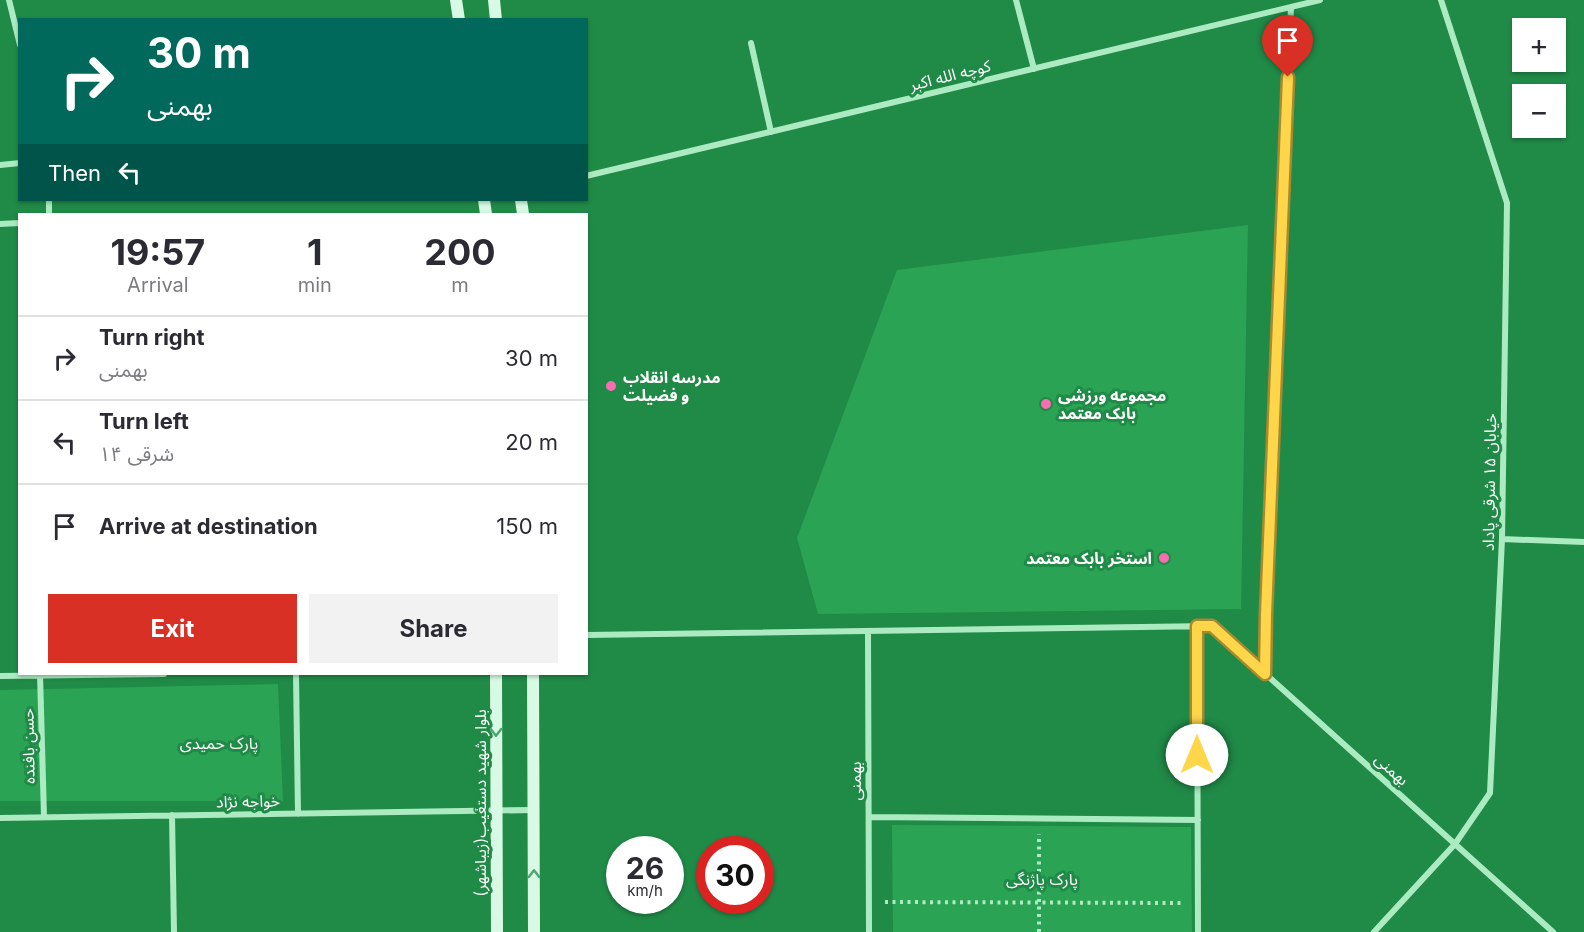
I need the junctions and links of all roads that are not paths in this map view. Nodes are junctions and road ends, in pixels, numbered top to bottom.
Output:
1 (9, 0) edge
2 (456, 0) edge
3 (494, 0) edge
4 (1016, 0) edge
5 (1320, 0) edge
6 (1442, 0) edge
7 (1291, 7) junction
8 (459, 18) edge
9 (496, 18) edge
10 (18, 37) edge
11 (751, 43) dead end
12 (1034, 69) junction
13 (771, 132) junction
14 (18, 163) edge
15 (0, 165) edge
16 (588, 176) edge
17 (18, 223) edge
18 (0, 224) edge
19 (1502, 539) junction
20 (1584, 542) edge
21 (1197, 626) junction
22 (868, 631) junction
23 (588, 635) edge
24 (1265, 674) junction
25 (20, 675) edge
26 (40, 675) edge
27 (296, 675) edge
28 (496, 675) edge
29 (533, 675) edge
30 (0, 676) edge
31 (533, 810) junction
32 (496, 811) junction
33 (298, 814) junction
34 (172, 815) junction
35 (44, 817) junction
36 (869, 817) junction
37 (0, 818) edge
38 (1198, 820) junction
39 (1455, 844) junction
40 (174, 932) edge
41 (497, 932) edge
42 (534, 932) edge
43 (869, 932) edge
44 (1198, 932) edge
45 (1374, 932) edge
46 (1553, 932) edge

1 - 10 street
2 - 8 street
3 - 9 street
4 - 12 street
5 - 7 street, کوچه الله اکبر
6 - 19 street, خیابان ۱۵ شرقی پاداد
7 - 12 street, کوچه الله اکبر
7 - 24 street
11 - 13 street
12 - 13 street, کوچه الله اکبر
13 - 16 street, کوچه الله اکبر
14 - 15 street
17 - 18 street
19 - 20 street
19 - 39 street, خیابان ۱۵ شرقی پاداد
21 - 22 street
21 - 24 street, بهمنی
21 - 38 street
22 - 23 street
22 - 36 street, بهمنی
24 - 39 street, بهمنی
25 - 30 street
26 - 35 street, حسن بافنده
27 - 33 street
28 -> 32 street, بلوار شهید دستغیب(زیباشهر)
29 - 31 street
31 - 32 street, خواجه نژاد
42 -> 31 street
32 - 33 street, خواجه نژاد
32 - 41 street, بلوار شهید دستغیب(زیباشهر)
33 - 34 street, خواجه نژاد
34 - 35 street, خواجه نژاد
34 - 40 street
35 - 37 street, خواجه نژاد
36 - 38 street
36 - 43 street, بهمنی
38 - 44 street
39 - 45 street, خیابان ۱۵ شرقی پاداد
39 - 46 street, بهمنی

